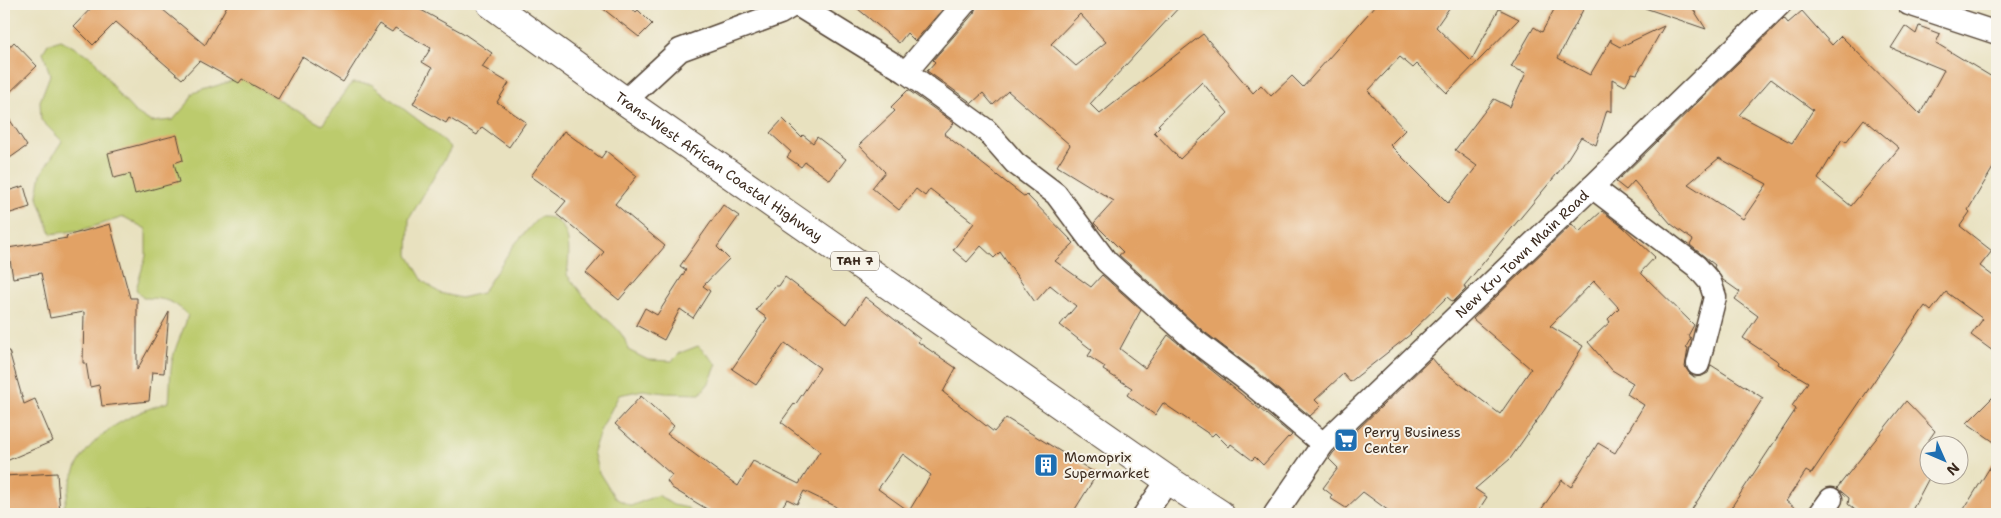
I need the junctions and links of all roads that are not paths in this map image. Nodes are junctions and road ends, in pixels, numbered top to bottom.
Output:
1 (491, 4) edge
2 (796, 4) edge
3 (964, 4) edge
4 (1780, 4) edge
5 (1908, 4) edge
6 (1997, 33) edge
7 (906, 72) junction
8 (625, 101) junction
9 (1592, 187) junction
10 (1698, 364) dead end
11 (1323, 444) junction
12 (1168, 480) junction
13 (1145, 514) edge
14 (1220, 514) edge
15 (1275, 514) edge

1 - 8 highway, Trans-West African Coastal Highway / TAH 7
2 - 7 street
2 - 8 street
3 - 7 street
4 - 9 street, New Kru Town Main Road
5 - 6 street
7 - 11 street
8 - 12 highway, Trans-West African Coastal Highway / TAH 7
9 - 10 street
9 - 11 street, New Kru Town Main Road
11 - 15 street, New Kru Town Main Road
12 - 13 street
12 - 14 highway, Trans-West African Coastal Highway / TAH 7

